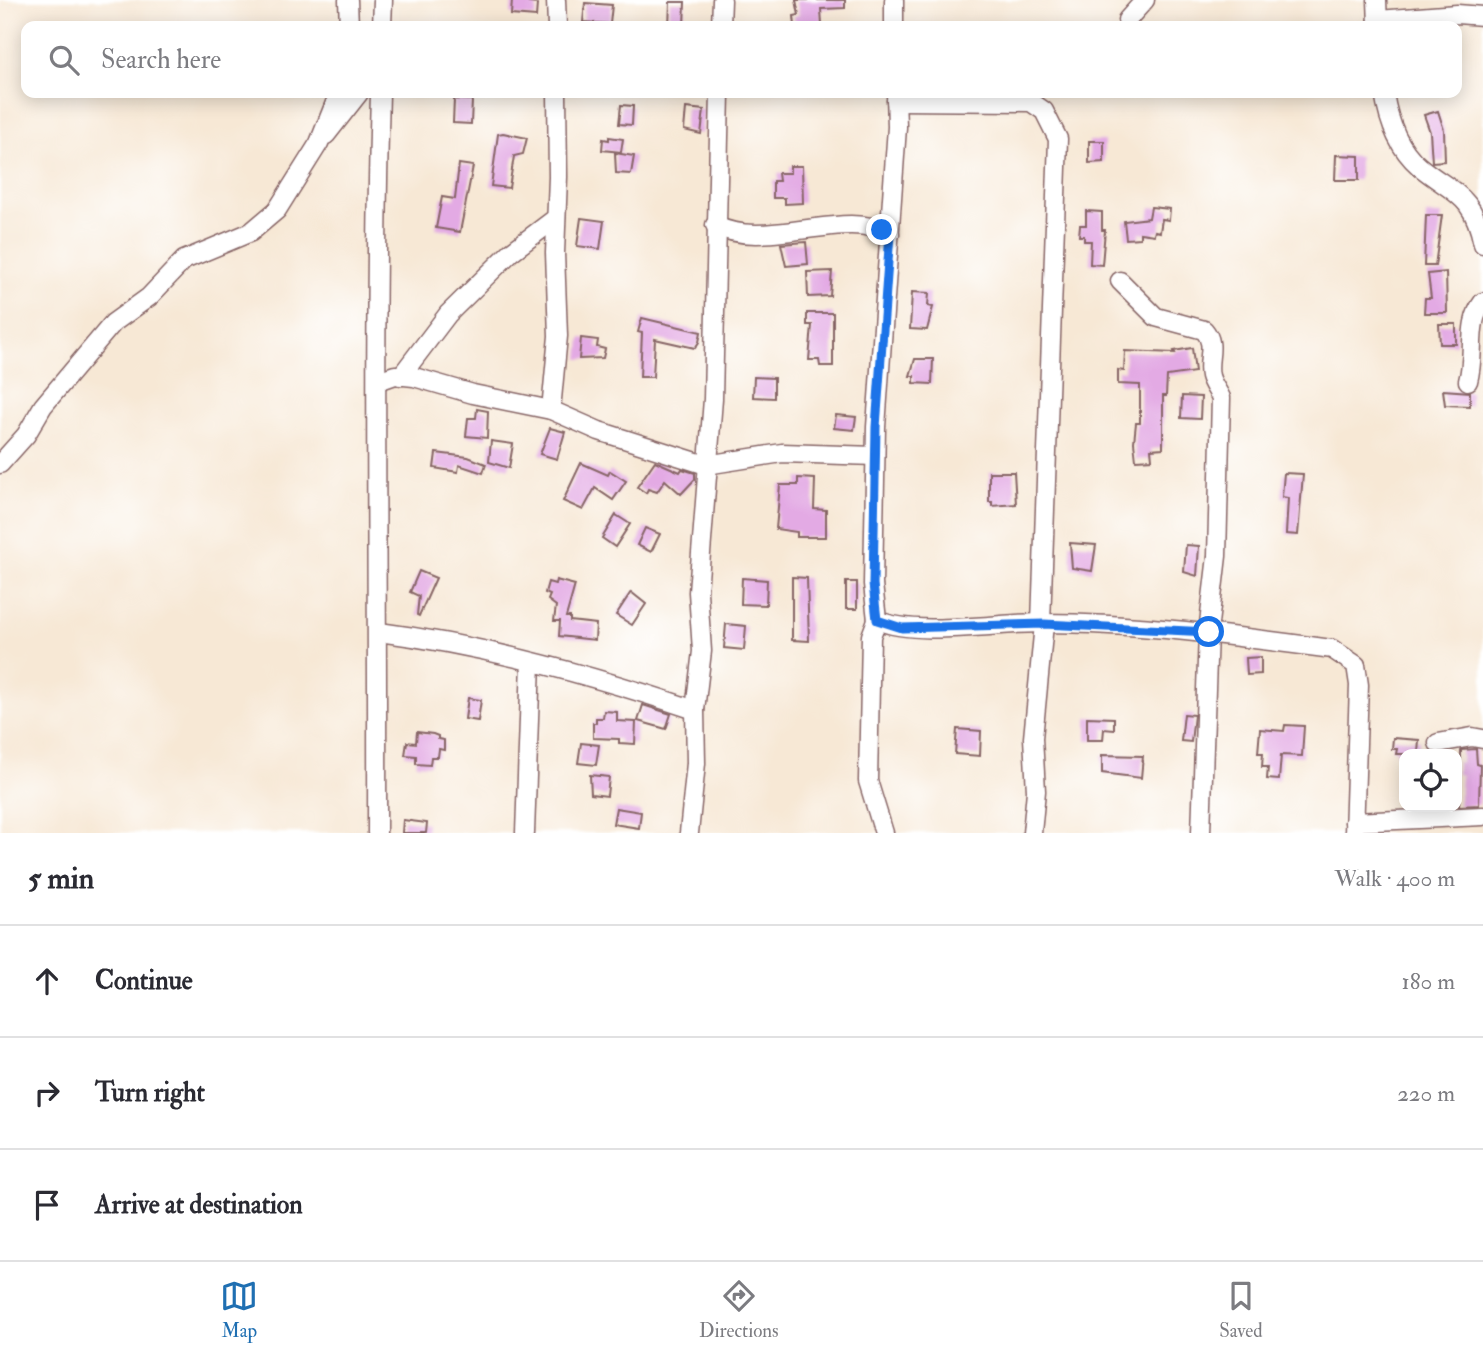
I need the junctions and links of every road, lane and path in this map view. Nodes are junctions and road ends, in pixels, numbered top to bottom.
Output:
1 (348, 0) edge
2 (383, 0) edge
3 (556, 0) edge
4 (722, 0) edge
5 (894, 0) edge
6 (1145, 0) edge
7 (1377, 0) edge
8 (1450, 8) edge
9 (1483, 16) edge
10 (1127, 20) dead end
11 (349, 21) edge
12 (382, 21) edge
13 (556, 21) edge
14 (721, 21) edge
15 (894, 21) edge
16 (1378, 21) edge
17 (1388, 21) edge
18 (337, 98) edge
19 (356, 98) edge
20 (380, 98) edge
21 (557, 98) edge
22 (720, 98) edge
23 (896, 98) edge
24 (923, 98) edge
25 (1385, 98) edge
26 (319, 143) junction
27 (556, 218) junction
28 (715, 225) junction
29 (890, 234) junction
30 (1483, 244) edge
31 (1120, 281) dead end
32 (1483, 302) edge
33 (401, 376) junction
34 (378, 381) junction
35 (1468, 382) dead end
36 (551, 410) junction
37 (875, 456) junction
38 (0, 464) edge
39 (706, 466) junction
40 (877, 620) junction
41 (1043, 624) junction
42 (379, 632) junction
43 (1209, 632) junction
44 (531, 662) junction
45 (695, 709) junction
46 (1483, 739) edge
47 (1438, 743) dead end
48 (1483, 816) edge
49 (1354, 827) edge
50 (377, 833) edge
51 (524, 833) edge
52 (689, 833) edge
53 (884, 833) edge
54 (1032, 833) edge
55 (1201, 833) edge

1 - 11 street
2 - 12 street
3 - 13 street
4 - 14 street
5 - 15 street
6 - 10 street
7 - 16 street
8 - 9 street
8 - 17 street
18 - 26 street
19 - 26 street
20 - 34 street
21 - 27 street
22 - 28 street
23 - 29 street
24 - 41 street
25 - 30 street
26 - 38 street
27 - 33 street
27 - 36 street
28 - 29 street
28 - 39 street
29 - 37 street
31 - 43 street
32 - 35 street
33 - 34 street
33 - 36 street
34 - 42 street
36 - 39 street
37 - 39 street
37 - 40 street
39 - 45 street
40 - 41 street
40 - 53 street
41 - 43 street
41 - 54 street
42 - 44 street
42 - 50 street
43 - 49 street
43 - 55 street
44 - 45 street
44 - 51 street
45 - 52 street
46 - 47 street
48 - 49 street

